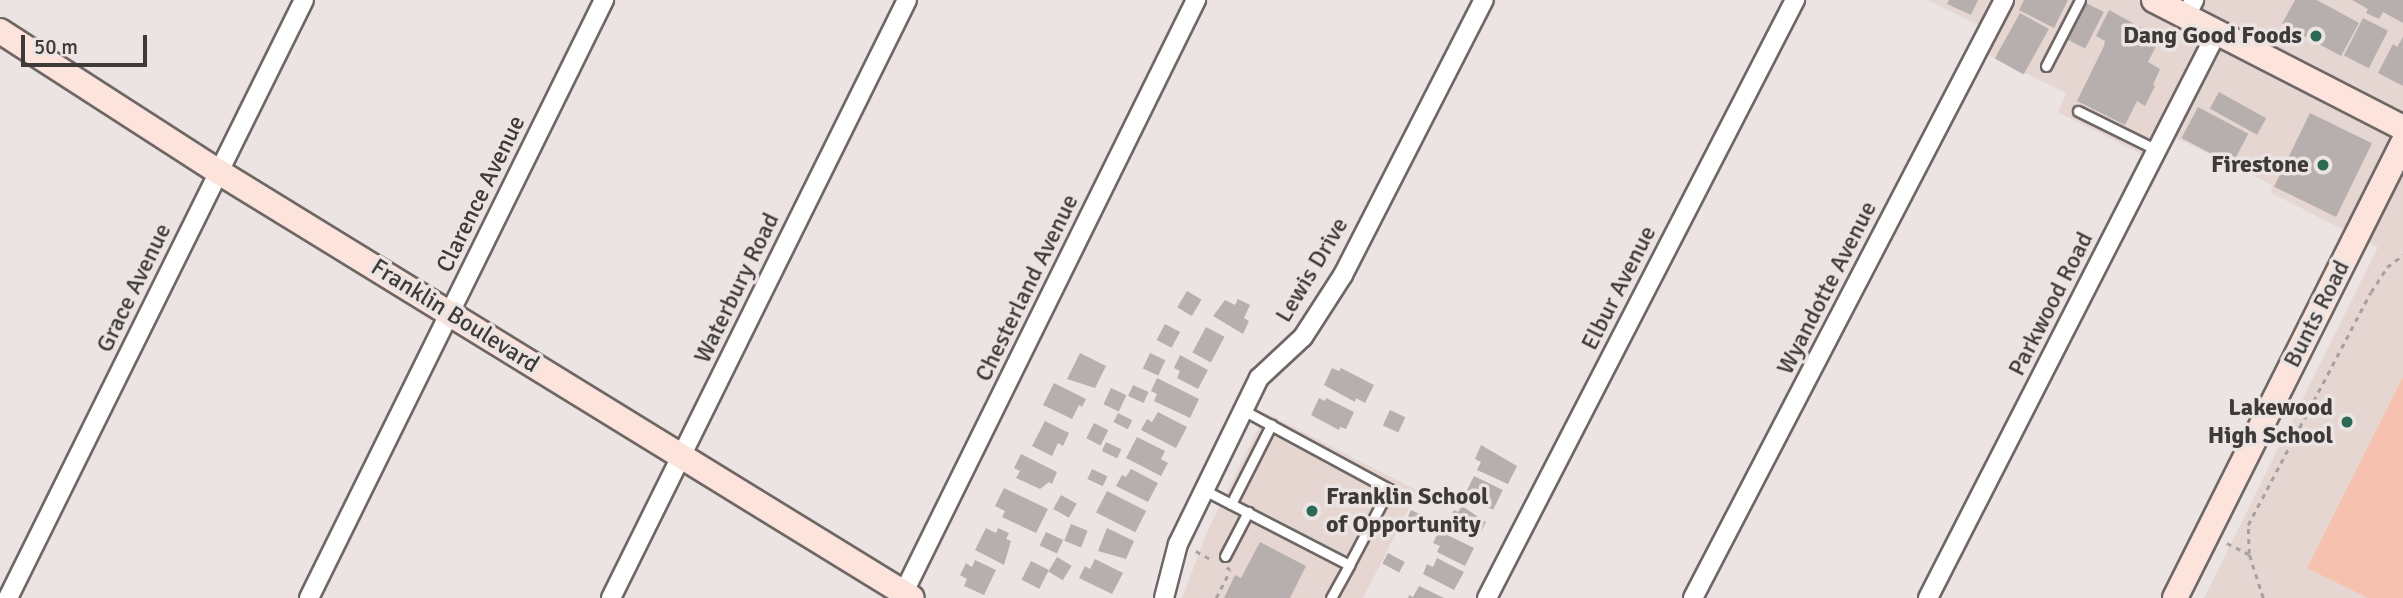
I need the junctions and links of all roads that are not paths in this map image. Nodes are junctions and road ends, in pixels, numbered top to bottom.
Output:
1 (304, 0) edge
2 (604, 0) edge
3 (906, 0) edge
4 (1196, 0) edge
5 (1484, 0) edge
6 (1795, 0) edge
7 (2004, 0) edge
8 (2080, 0) edge
9 (2154, 0) edge
10 (2190, 8) edge
11 (0, 31) edge
12 (2217, 32) junction
13 (2046, 66) dead end
14 (2078, 111) dead end
15 (2403, 128) edge
16 (2403, 144) edge
17 (2157, 150) junction
18 (219, 172) junction
19 (450, 313) junction
20 (1244, 411) junction
21 (1271, 425) junction
22 (682, 457) junction
23 (1204, 490) junction
24 (1231, 504) junction
25 (1248, 513) junction
26 (1225, 556) dead end
27 (1349, 565) junction
28 (906, 596) edge
29 (8, 598) edge
30 (309, 598) edge
31 (611, 598) edge
32 (1164, 598) edge
33 (1331, 598) edge
34 (1487, 598) edge
35 (1693, 598) edge
36 (1928, 598) edge
37 (2175, 598) edge

1 - 18 street, Grace Avenue
2 - 19 street, Clarence Avenue
3 - 22 street, Waterbury Road
4 - 28 street, Chesterland Avenue
5 - 20 street, Lewis Drive
6 - 34 street, Elbur Avenue
7 - 35 street, Wyandotte Avenue
8 - 13 lane
9 - 10 street
10 - 12 street
11 - 18 street, Franklin Boulevard
12 - 15 street
12 - 17 street, Parkwood Road
14 - 17 lane
16 - 37 street, Bunts Road
17 - 36 street, Parkwood Road
18 - 19 street, Franklin Boulevard
18 - 29 street, Grace Avenue
19 - 22 street, Franklin Boulevard
19 - 30 street, Clarence Avenue
20 - 21 lane
20 - 23 street, Lewis Drive
21 - 24 lane
21 - 27 lane
22 - 28 street, Franklin Boulevard
22 - 31 street, Waterbury Road
23 - 24 lane
23 - 32 street, Lewis Drive
24 - 25 lane
25 - 26 lane
25 - 27 lane
27 - 33 lane

